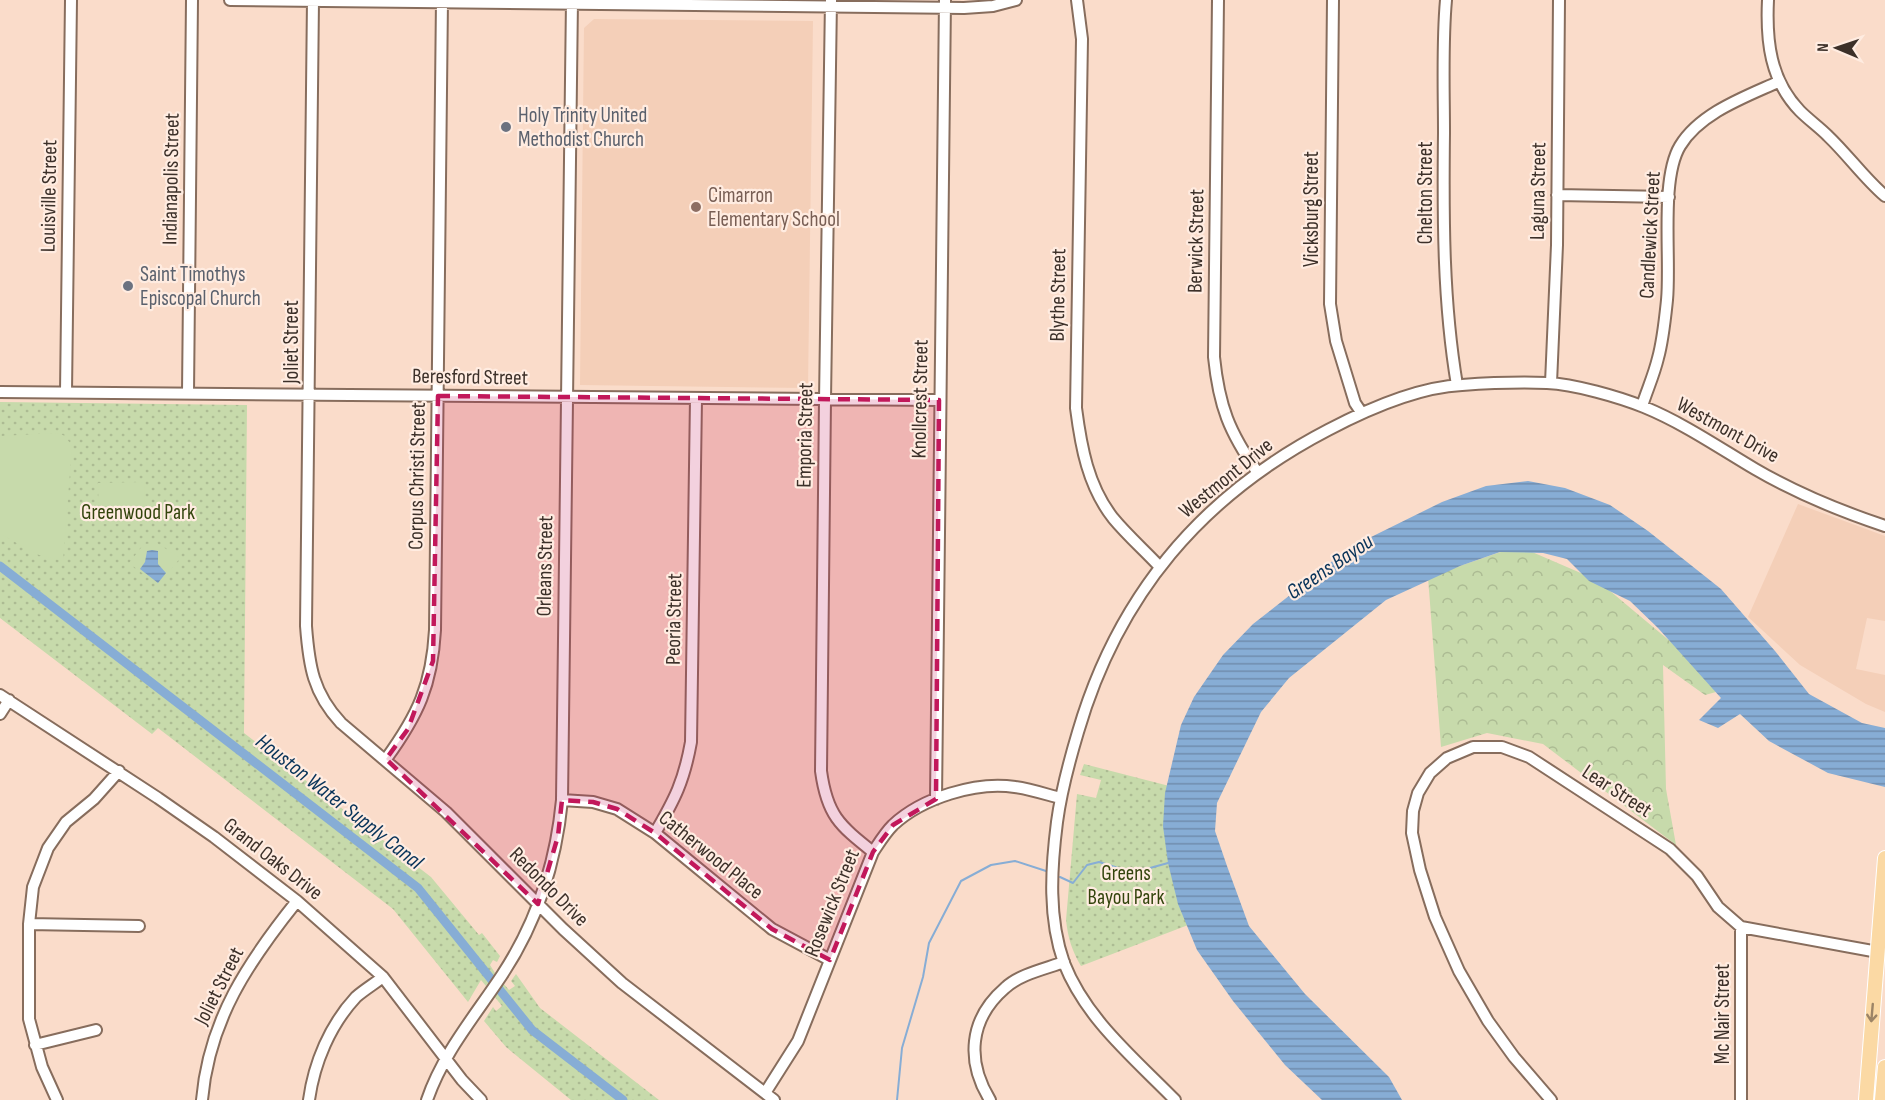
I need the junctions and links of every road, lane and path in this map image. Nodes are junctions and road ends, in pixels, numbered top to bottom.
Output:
1 (71, 0) edge
2 (192, 0) edge
3 (230, 0) edge
4 (313, 0) edge
5 (1016, 0) edge
6 (1077, 0) edge
7 (1218, 0) edge
8 (1333, 0) edge
9 (1446, 0) edge
10 (1560, 0) edge
11 (1768, 0) edge
12 (442, 1) edge
13 (572, 2) edge
14 (701, 2) edge
15 (831, 3) edge
16 (945, 4) edge
17 (1778, 82) junction
18 (1557, 195) junction
19 (1669, 196) junction
20 (1885, 196) edge
21 (1551, 383) junction
22 (1457, 385) junction
23 (0, 392) edge
24 (66, 392) junction
25 (188, 393) junction
26 (310, 395) junction
27 (438, 396) junction
28 (567, 398) junction
29 (696, 398) junction
30 (825, 400) junction
31 (939, 400) junction
32 (1642, 406) junction
33 (1361, 412) junction
34 (1258, 472) junction
35 (1885, 526) edge
36 (1159, 566) junction
37 (315, 683) joint
38 (4, 698) edge
39 (0, 714) edge
40 (386, 759) junction
41 (119, 771) junction
42 (1060, 798) junction
43 (936, 799) junction
44 (562, 800) junction
45 (655, 833) junction
46 (873, 852) junction
47 (1885, 858) edge
48 (297, 901) junction
49 (538, 904) junction
50 (29, 924) junction
51 (139, 926) dead end
52 (1741, 927) junction
53 (1878, 952) junction
54 (830, 960) junction
55 (1064, 962) junction
56 (383, 977) junction
57 (96, 1030) dead end
58 (35, 1045) junction
59 (446, 1058) junction
60 (1885, 1067) edge
61 (769, 1097) edge
62 (57, 1100) edge
63 (202, 1100) edge
64 (309, 1100) edge
65 (427, 1100) edge
66 (481, 1100) edge
67 (990, 1100) edge
68 (1175, 1100) edge
69 (1551, 1100) edge
70 (1741, 1100) edge
71 (1866, 1100) edge
72 (1882, 1100) edge

1 - 24 street, Louisville Street
2 - 25 street, Indianapolis Street
3 - 4 street
4 - 12 street
4 - 26 street, Joliet Street
5 - 16 street
6 - 36 street, Blythe Street
7 - 34 street, Berwick Street
8 - 33 street, Vicksburg Street
9 - 22 street, Chelton Street
10 - 18 street, Laguna Street
11 - 17 street
12 - 13 street
12 - 27 street, Corpus Christi Street
13 - 14 street
13 - 28 street, Orleans Street
14 - 15 street
15 - 16 street
15 - 30 street, Emporia Street
16 - 31 street, Knollcrest Street
17 - 19 street, Candlewick Street
17 - 20 street
18 - 19 street
18 - 21 street, Laguna Street
19 - 32 street, Candlewick Street
21 - 22 street, Westmont Drive
21 - 32 street, Westmont Drive
22 - 33 street, Westmont Drive
23 - 24 street, Beresford Street
24 - 25 street, Beresford Street
25 - 26 street, Beresford Street
26 - 27 street, Beresford Street
26 - 37 street, Joliet Street
27 - 28 street, Beresford Street
27 - 40 street, Corpus Christi Street
28 - 29 street, Beresford Street
28 - 44 street, Orleans Street
29 - 30 street, Beresford Street
29 - 45 street, Peoria Street
30 - 31 street, Beresford Street
30 - 46 street, Emporia Street
31 - 43 street, Knollcrest Street
32 - 35 street, Westmont Drive
33 - 34 street, Westmont Drive
34 - 36 street, Westmont Drive
36 - 42 street, Westmont Drive
37 - 40 street, Redondo Drive
38 - 39 street
38 - 41 street, Grand Oaks Drive
40 - 49 street, Redondo Drive
41 - 48 street, Grand Oaks Drive
41 - 50 street
42 - 43 street, Rosewick Street
42 - 55 street, Westmont Drive
43 - 46 street, Rosewick Street
44 - 45 street, Catherwood Place
44 - 49 street, Orleans Street
45 - 54 street, Catherwood Place
46 - 54 street, Rosewick Street
47 - 53 main road
48 - 56 street, Grand Oaks Drive
48 - 63 street, Joliet Street
49 - 59 street, Orleans Street
49 - 61 street, Redondo Drive
50 - 51 street
50 - 58 street
52 - 53 street
52 - 69 street, Lear Street
52 - 70 street, Mc Nair Street
53 -> 71 main road
54 - 61 street, Rosewick Street
55 - 67 street
55 - 68 street, Westmont Drive
56 - 59 street, Grand Oaks Drive
56 - 64 street
57 - 58 street
58 - 62 street
59 - 65 street, Orleans Street
59 - 66 street, Grand Oaks Drive
60 - 72 main road

